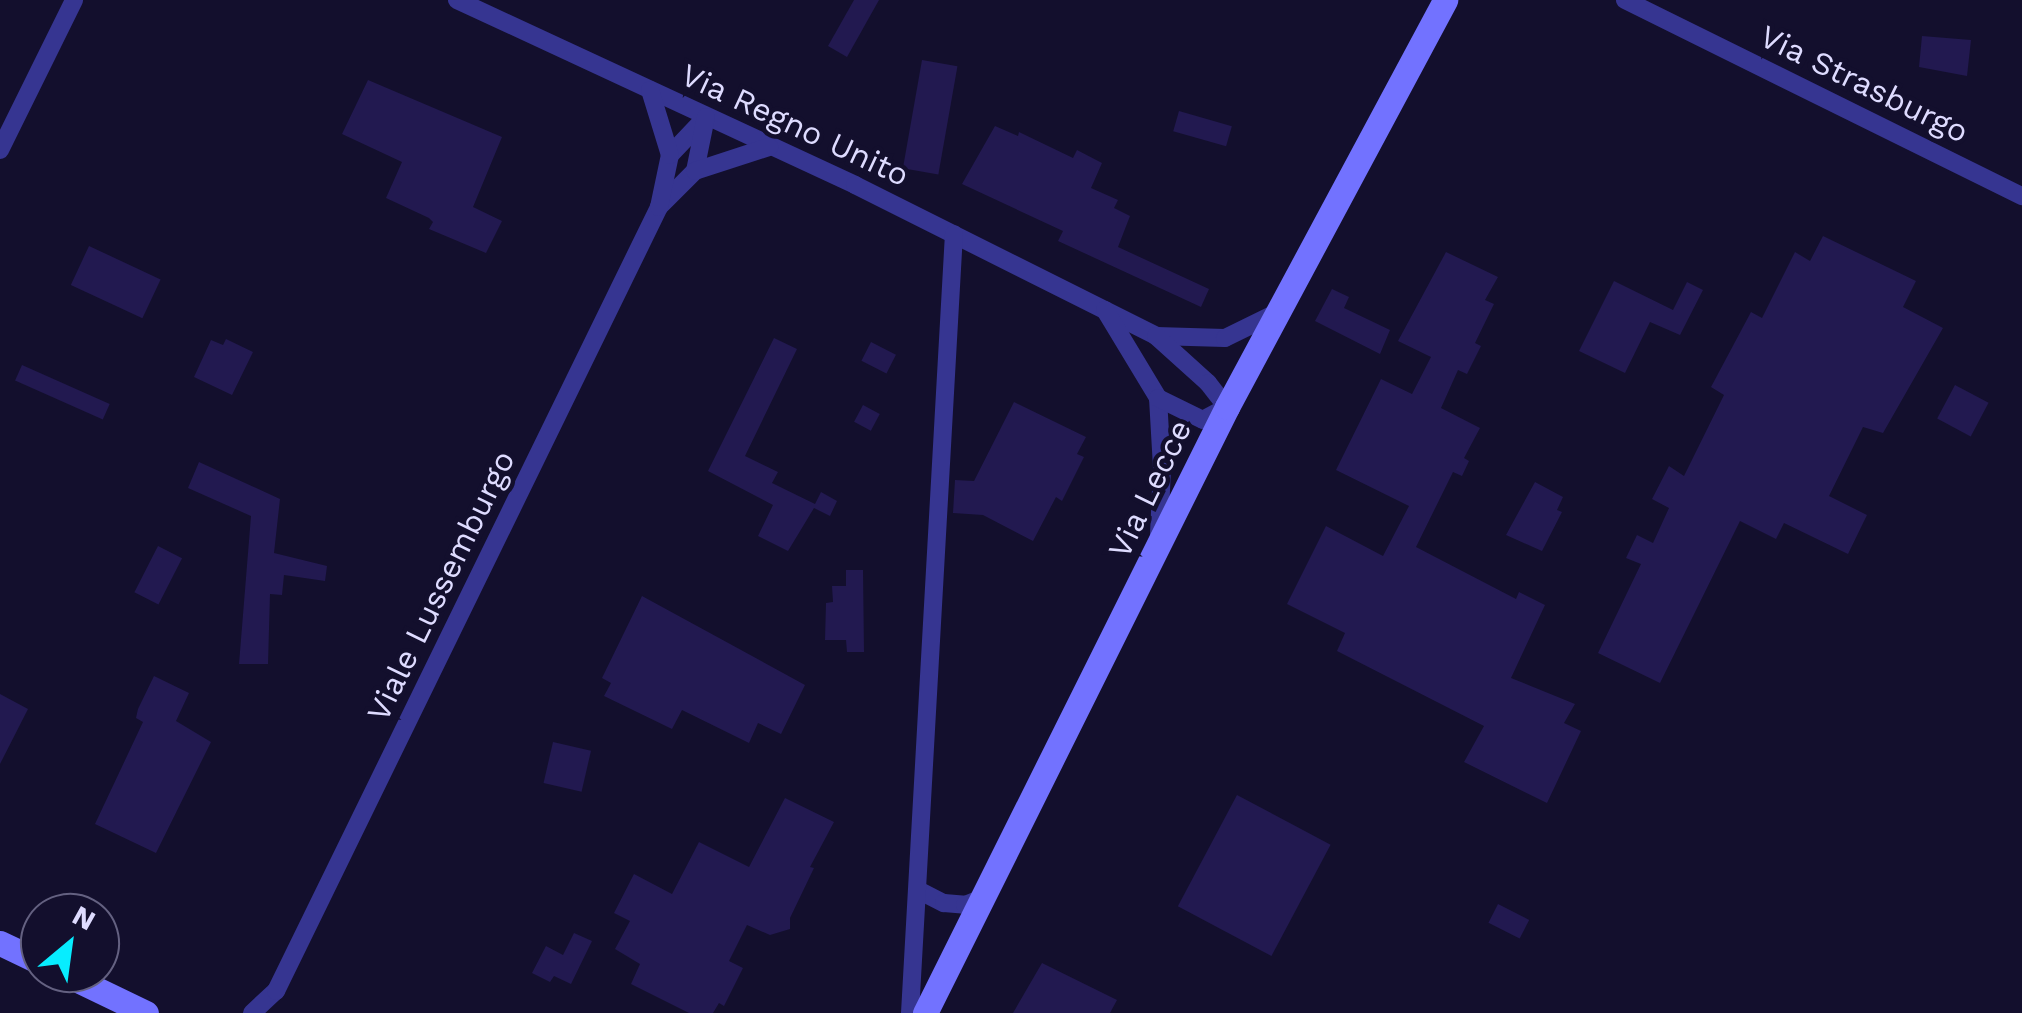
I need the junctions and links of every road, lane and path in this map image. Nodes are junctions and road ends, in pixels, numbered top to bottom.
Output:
1 (74, 0) edge
2 (458, 0) edge
3 (1445, 0) edge
4 (1625, 0) edge
5 (650, 90) junction
6 (706, 117) junction
7 (770, 147) junction
8 (0, 150) edge
9 (670, 155) junction
10 (695, 171) junction
11 (2022, 196) edge
12 (659, 208) junction
13 (954, 234) junction
14 (1105, 309) junction
15 (1277, 313) junction
16 (1156, 336) junction
17 (1158, 398) junction
18 (1227, 407) junction
19 (1158, 548) junction
20 (918, 890) junction
21 (982, 898) junction
22 (276, 990) junction
23 (104, 993) edge
24 (146, 1013) edge
25 (252, 1013) edge
26 (275, 1013) edge
27 (910, 1013) edge
28 (925, 1013) edge

1 - 8 street
2 - 5 street, Via Regno Unito
3 - 15 main road, Via Lecce
4 - 11 street, Via Strasburgo
5 - 6 street, Via Regno Unito
5 - 9 street
6 - 7 street, Via Regno Unito
6 - 9 street
6 - 10 street
7 - 10 street
7 - 13 street, Via Regno Unito
9 - 12 street
10 - 12 street
12 - 22 street, Viale Lussemburgo
13 - 14 street, Via Regno Unito
13 - 20 street
14 - 16 street, Via Regno Unito
14 - 17 street
15 - 16 street
15 - 18 main road, Via Lecce
16 - 18 street
17 - 18 street
17 - 19 street
18 - 19 main road, Via Lecce
19 - 21 main road, Via Lecce
20 - 21 street
20 - 27 street
21 - 28 main road, Via Lecce
22 - 25 street
22 - 26 street
23 - 24 main road

